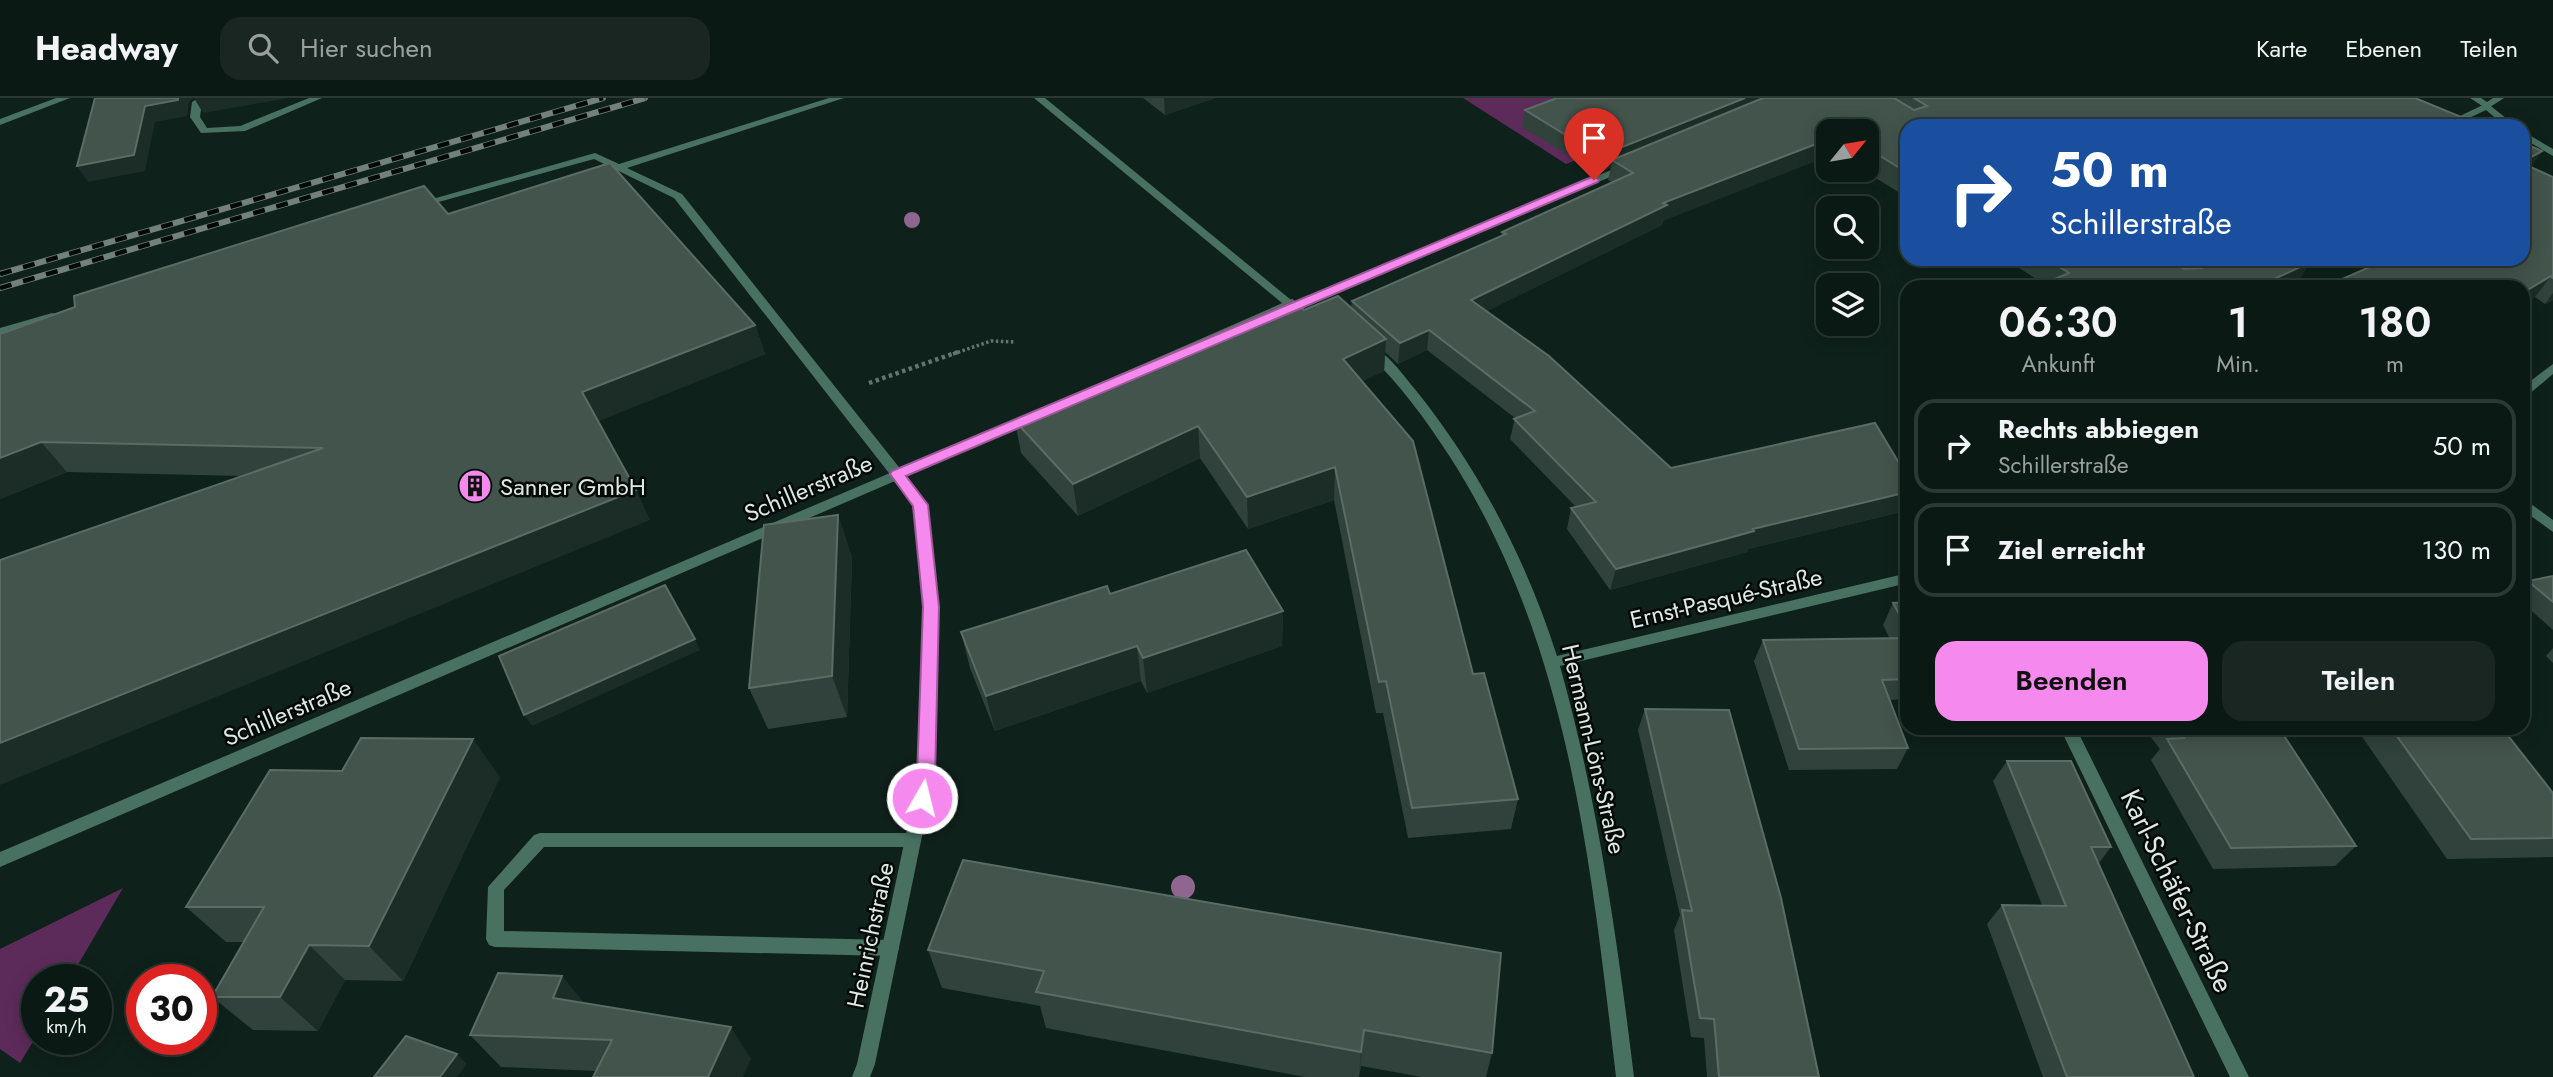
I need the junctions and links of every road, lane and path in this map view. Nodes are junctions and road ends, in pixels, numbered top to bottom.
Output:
1 (65, 98) edge
2 (317, 98) edge
3 (839, 98) edge
4 (1039, 98) edge
5 (2475, 98) edge
6 (2499, 98) edge
7 (197, 102) dead end
8 (2487, 106) junction
9 (2459, 119) edge
10 (2503, 119) edge
11 (0, 122) edge
12 (2530, 139) edge
13 (2553, 153) edge
14 (1635, 163) edge
15 (619, 167) junction
16 (403, 208) edge
17 (1313, 297) junction
18 (1292, 306) junction
19 (1327, 310) edge
20 (65, 312) edge
21 (1268, 316) edge
22 (0, 332) edge
23 (1015, 342) dead end
24 (1364, 343) edge
25 (2553, 368) edge
26 (2530, 387) edge
27 (835, 395) junction
28 (1038, 414) edge
29 (897, 474) junction
30 (2530, 509) edge
31 (2553, 527) edge
32 (1900, 580) edge
33 (1555, 662) junction
34 (2071, 735) edge
35 (913, 840) junction
36 (0, 860) edge
37 (890, 948) junction
38 (861, 1077) edge
39 (1625, 1077) edge
40 (2240, 1077) edge

1 - 11 street
2 - 7 street
3 - 15 street
4 - 18 street
5 - 8 street
6 - 8 street
8 - 9 street
8 - 10 street
12 - 13 street
14 - 17 street
15 - 16 street, Heinrichstraße
15 - 27 street, Heinrichstraße
17 - 18 street
17 - 19 street
18 - 21 street
20 - 22 street
23 - 27 path
24 - 33 street, Hermann-Löns-Straße
25 - 26 street
27 - 29 street, Heinrichstraße
28 - 29 street, Schillerstraße
29 - 35 street, Heinrichstraße
29 - 36 street, Schillerstraße
30 - 31 street
32 - 33 street, Ernst-Pasqué-Straße
33 - 39 street, Hermann-Löns-Straße
34 - 40 street, Karl-Schäfer-Straße
35 - 37 street, Heinrichstraße
35 - 37 street
37 - 38 street, Heinrichstraße

